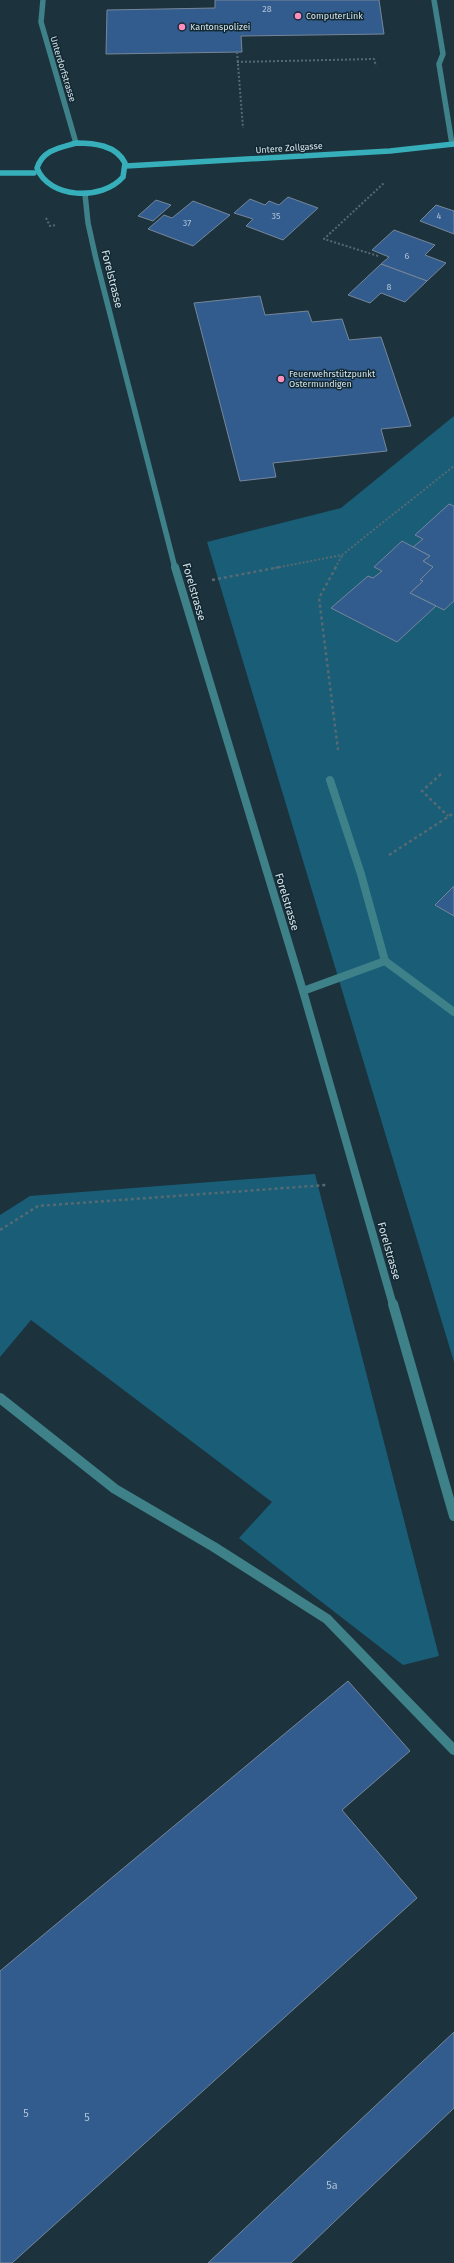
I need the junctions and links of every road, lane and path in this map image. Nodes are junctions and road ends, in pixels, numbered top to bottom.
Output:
1 (43, 0) edge
2 (434, 0) edge
3 (237, 52) dead end
4 (237, 62) junction
5 (376, 66) dead end
6 (76, 142) junction
7 (453, 144) edge
8 (390, 151) junction
9 (246, 160) junction
10 (126, 166) junction
11 (34, 172) junction
12 (0, 173) edge
13 (85, 194) junction
14 (378, 256) dead end
15 (454, 466) edge
16 (342, 555) junction
17 (180, 586) junction
18 (441, 774) dead end
19 (330, 780) joint
20 (454, 813) edge
21 (448, 816) junction
22 (362, 874) junction
23 (385, 961) junction
24 (303, 991) junction
25 (454, 1012) edge
26 (358, 1182) junction
27 (0, 1230) edge
28 (0, 1398) edge
29 (454, 1516) edge
30 (454, 1750) edge

1 - 6 street, Unterdorfstrasse
2 - 7 street
3 - 4 path
4 - 5 path
4 - 9 path
6 - 10 street
6 - 11 street
7 - 8 street, Untere Zollgasse
8 - 9 street, Untere Zollgasse
8 - 14 path
9 - 10 street, Untere Zollgasse
10 - 13 street
11 - 12 street
11 - 13 street
13 - 17 street, Forelstrasse
15 - 16 path
16 - 17 path
16 - 19 path
17 - 24 street, Forelstrasse
18 - 21 path
19 - 22 street
20 - 21 path
21 - 22 path
22 - 23 street
23 - 24 street
23 - 25 street
24 - 26 street, Forelstrasse
26 - 27 path
26 - 29 street, Forelstrasse
28 - 30 street

